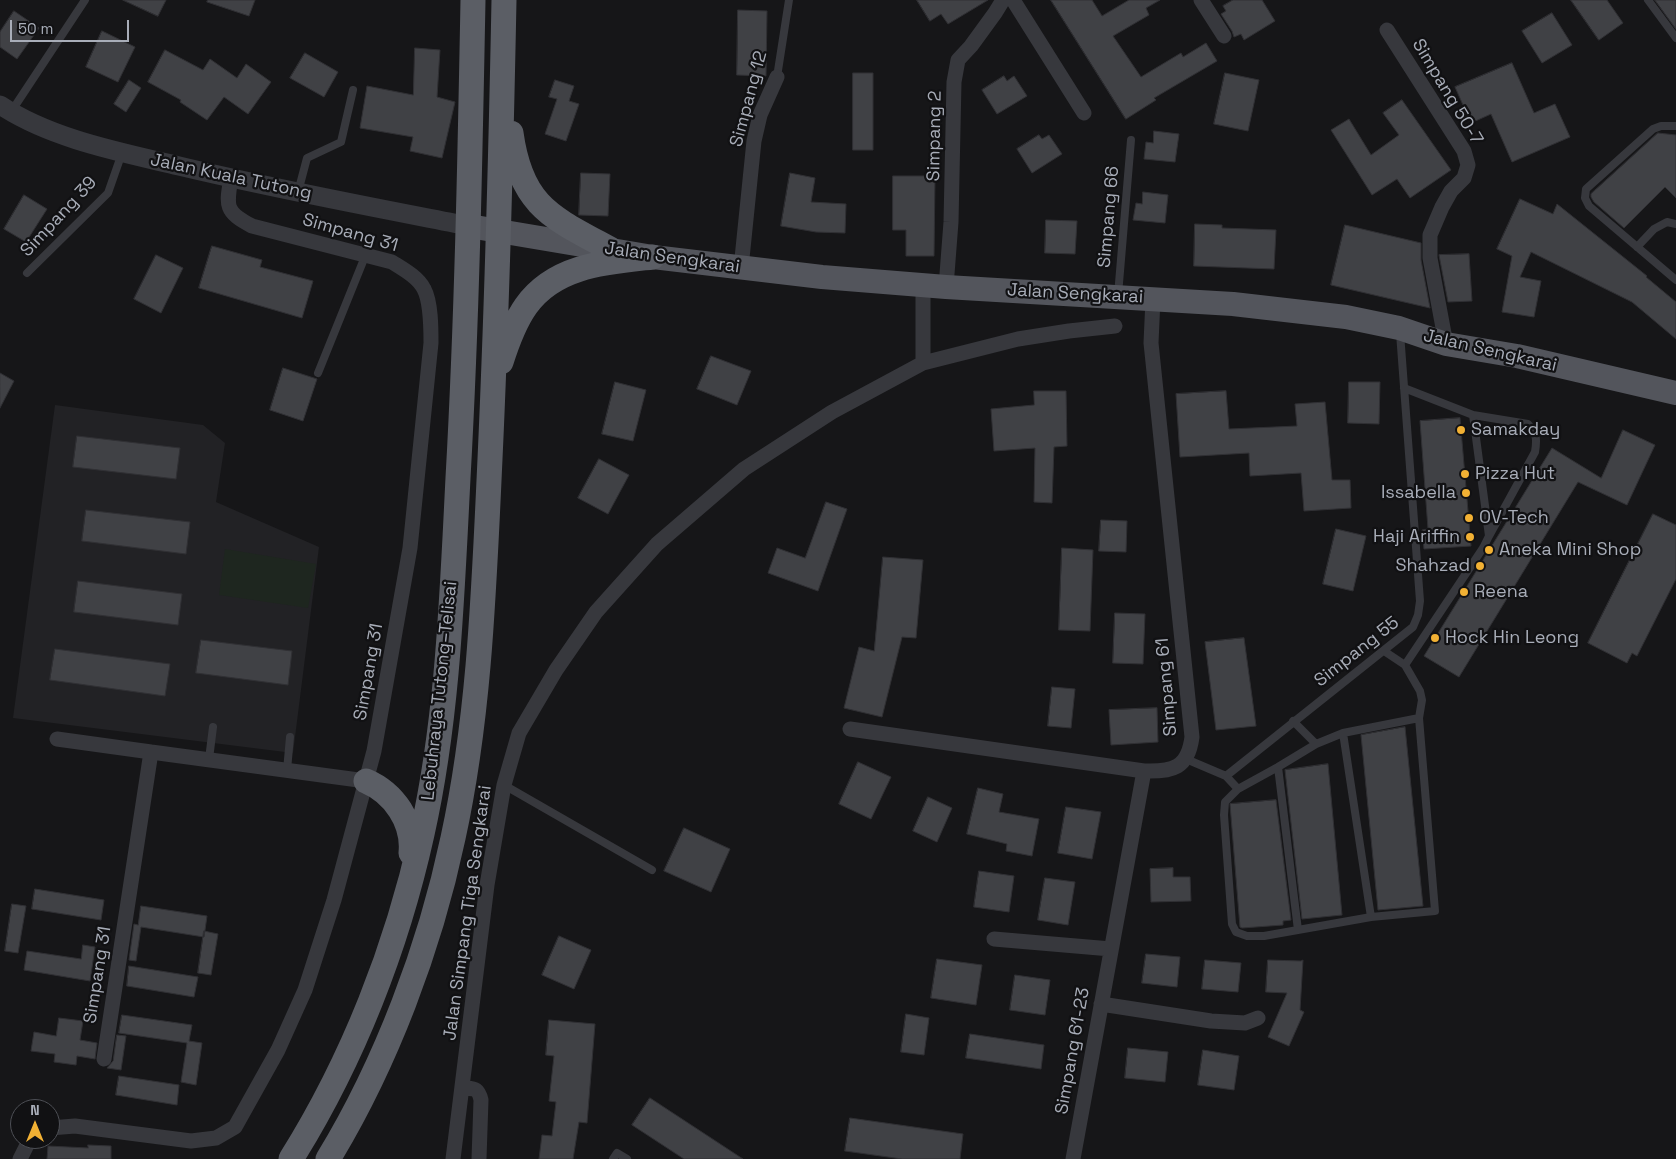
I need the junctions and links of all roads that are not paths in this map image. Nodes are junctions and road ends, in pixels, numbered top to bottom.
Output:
1 (85, 0) edge
2 (474, 0) edge
3 (504, 0) edge
4 (789, 0) edge
5 (1002, 0) edge
6 (1013, 0) edge
7 (1201, 0) edge
8 (1648, 0) edge
9 (1387, 30) dead end
10 (1224, 36) dead end
11 (1676, 38) edge
12 (502, 71) junction
13 (777, 77) joint
14 (353, 90) dead end
15 (5, 108) edge
16 (1084, 113) dead end
17 (1676, 126) edge
18 (1131, 140) dead end
19 (122, 153) junction
20 (231, 178) junction
21 (298, 192) junction
22 (1676, 224) edge
23 (468, 226) junction
24 (498, 232) junction
25 (1637, 247) junction
26 (610, 250) junction
27 (366, 254) junction
28 (653, 256) junction
29 (741, 268) junction
30 (27, 272) dead end
31 (1676, 280) edge
32 (934, 286) junction
33 (1118, 297) junction
34 (1153, 299) junction
35 (1115, 326) dead end
36 (1400, 328) junction
37 (1446, 344) junction
38 (923, 363) junction
39 (318, 373) dead end
40 (494, 382) junction
41 (1404, 388) junction
42 (1676, 393) edge
43 (1473, 415) junction
44 (1489, 536) junction
45 (1384, 651) junction
46 (1405, 665) junction
47 (1419, 718) junction
48 (1293, 722) junction
49 (213, 727) dead end
50 (850, 728) dead end
51 (1343, 733) junction
52 (290, 737) dead end
53 (56, 739) dead end
54 (1316, 744) junction
55 (150, 752) junction
56 (209, 759) junction
57 (1186, 759) junction
58 (1278, 767) junction
59 (287, 770) junction
60 (1144, 771) junction
61 (1226, 776) junction
62 (366, 781) junction
63 (504, 785) junction
64 (1238, 789) junction
65 (652, 870) dead end
66 (400, 914) junction
67 (1371, 917) junction
68 (1298, 930) junction
69 (994, 939) dead end
70 (1111, 949) junction
71 (1101, 1004) junction
72 (1258, 1018) dead end
73 (104, 1059) dead end
74 (462, 1088) junction
75 (60, 1127) edge
76 (291, 1159) edge
77 (328, 1159) edge
78 (453, 1159) edge
79 (479, 1159) edge
80 (613, 1159) edge
81 (627, 1159) edge
82 (1073, 1159) edge

1 - 15 lane
2 - 23 highway, Lebuhraya Tutong–Telisai
3 - 12 highway
4 - 13 lane, Simpang 12
5 - 32 street, Simpang 2
6 - 16 street
7 - 10 street
8 - 11 lane
9 - 37 street, Simpang 50-7
12 - 24 highway, Lebuhraya Tutong–Telisai
12 - 26 highway
13 - 29 street, Simpang 12
14 - 21 lane
15 - 19 street, Jalan Kuala Tutong
17 - 25 lane
18 - 33 lane, Simpang 66
19 - 20 street, Jalan Kuala Tutong
19 - 30 lane, Simpang 39
20 - 21 street, Jalan Kuala Tutong
20 - 27 street, Simpang 31
21 - 23 street, Jalan Kuala Tutong
22 - 25 lane
23 - 24 main road, Jalan Sengkarai
23 - 66 highway, Lebuhraya Tutong–Telisai
24 - 26 main road, Jalan Sengkarai
24 - 40 highway, Lebuhraya Tutong–Telisai
25 - 31 lane
26 - 28 main road, Jalan Sengkarai
27 - 39 lane
27 - 62 street, Simpang 31
28 - 29 main road, Jalan Sengkarai
28 - 40 highway
29 - 32 main road, Jalan Sengkarai
32 - 33 main road, Jalan Sengkarai
32 - 38 street
33 - 34 main road, Jalan Sengkarai
34 - 36 main road, Jalan Sengkarai
34 - 57 street, Simpang 61
35 - 38 street, Jalan Simpang Tiga Sengkarai
36 - 37 main road, Jalan Sengkarai
36 - 41 lane, Simpang 55
37 - 42 main road, Jalan Sengkarai
38 - 63 street, Jalan Simpang Tiga Sengkarai
40 - 77 highway, Lebuhraya Tutong–Telisai
41 - 43 lane
41 - 45 lane, Simpang 55
43 - 44 lane
43 - 44 lane
44 - 46 lane
45 - 46 lane
45 - 48 lane, Simpang 55
46 - 47 lane
47 - 51 lane
47 - 67 lane
48 - 54 lane
48 - 61 lane, Simpang 55
49 - 56 lane
50 - 60 street, Simpang 61
51 - 54 lane
51 - 67 lane
52 - 59 lane
53 - 55 street
54 - 58 lane
55 - 56 street
55 - 73 street, Simpang 31
56 - 59 street
57 - 60 street, Simpang 61
57 - 61 lane
58 - 64 lane
58 - 68 lane
59 - 62 street
60 - 70 street, Simpang 61-23
61 - 64 lane
62 - 66 highway
62 - 75 street, Simpang 31
63 - 65 lane
63 - 74 street, Jalan Simpang Tiga Sengkarai
64 - 68 lane
66 - 76 highway, Lebuhraya Tutong–Telisai
67 - 68 lane
69 - 70 street
70 - 71 street, Simpang 61-23
71 - 72 street
71 - 82 street, Simpang 61-23
74 - 78 street, Jalan Simpang Tiga Sengkarai
74 - 79 street
80 - 81 lane

